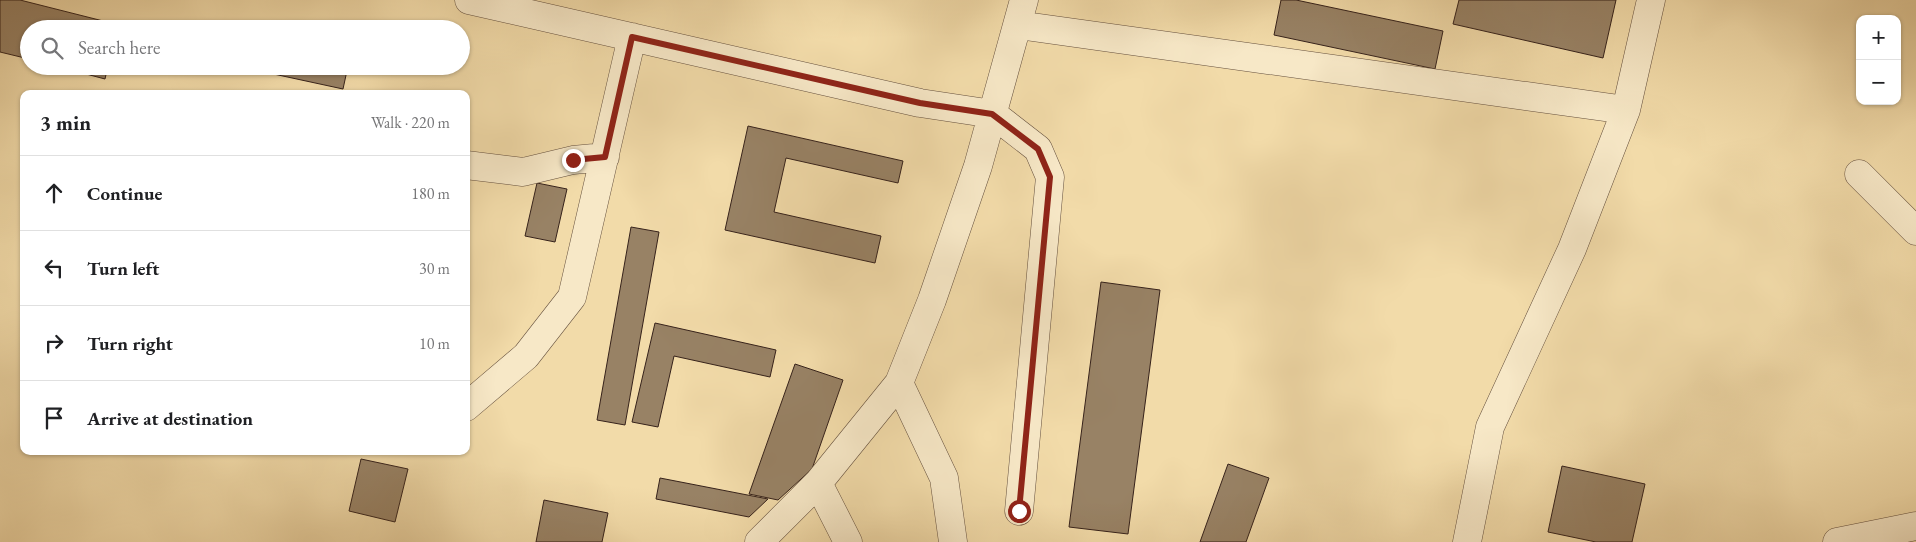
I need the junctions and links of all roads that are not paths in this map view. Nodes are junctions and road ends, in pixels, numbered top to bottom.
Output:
1 (469, 0) edge
2 (1651, 0) edge
3 (1021, 12) edge
4 (632, 37) junction
5 (1626, 110) junction
6 (992, 114) junction
7 (605, 157) junction
8 (470, 165) edge
9 (1859, 174) dead end
10 (1916, 231) edge
11 (899, 383) junction
12 (470, 404) edge
13 (818, 483) junction
14 (1019, 511) dead end
15 (1916, 526) edge
16 (760, 542) edge
17 (848, 542) edge
18 (953, 542) edge
19 (1466, 542) edge
20 (1838, 542) edge

1 - 4 street
2 - 5 street
3 - 5 street
3 - 6 street
4 - 6 street
4 - 7 street
5 - 19 street
6 - 11 street
6 - 14 street
7 - 8 street
7 - 12 street
9 - 10 street
11 - 13 street
11 - 18 street
13 - 16 street
13 - 17 street
15 - 20 street

